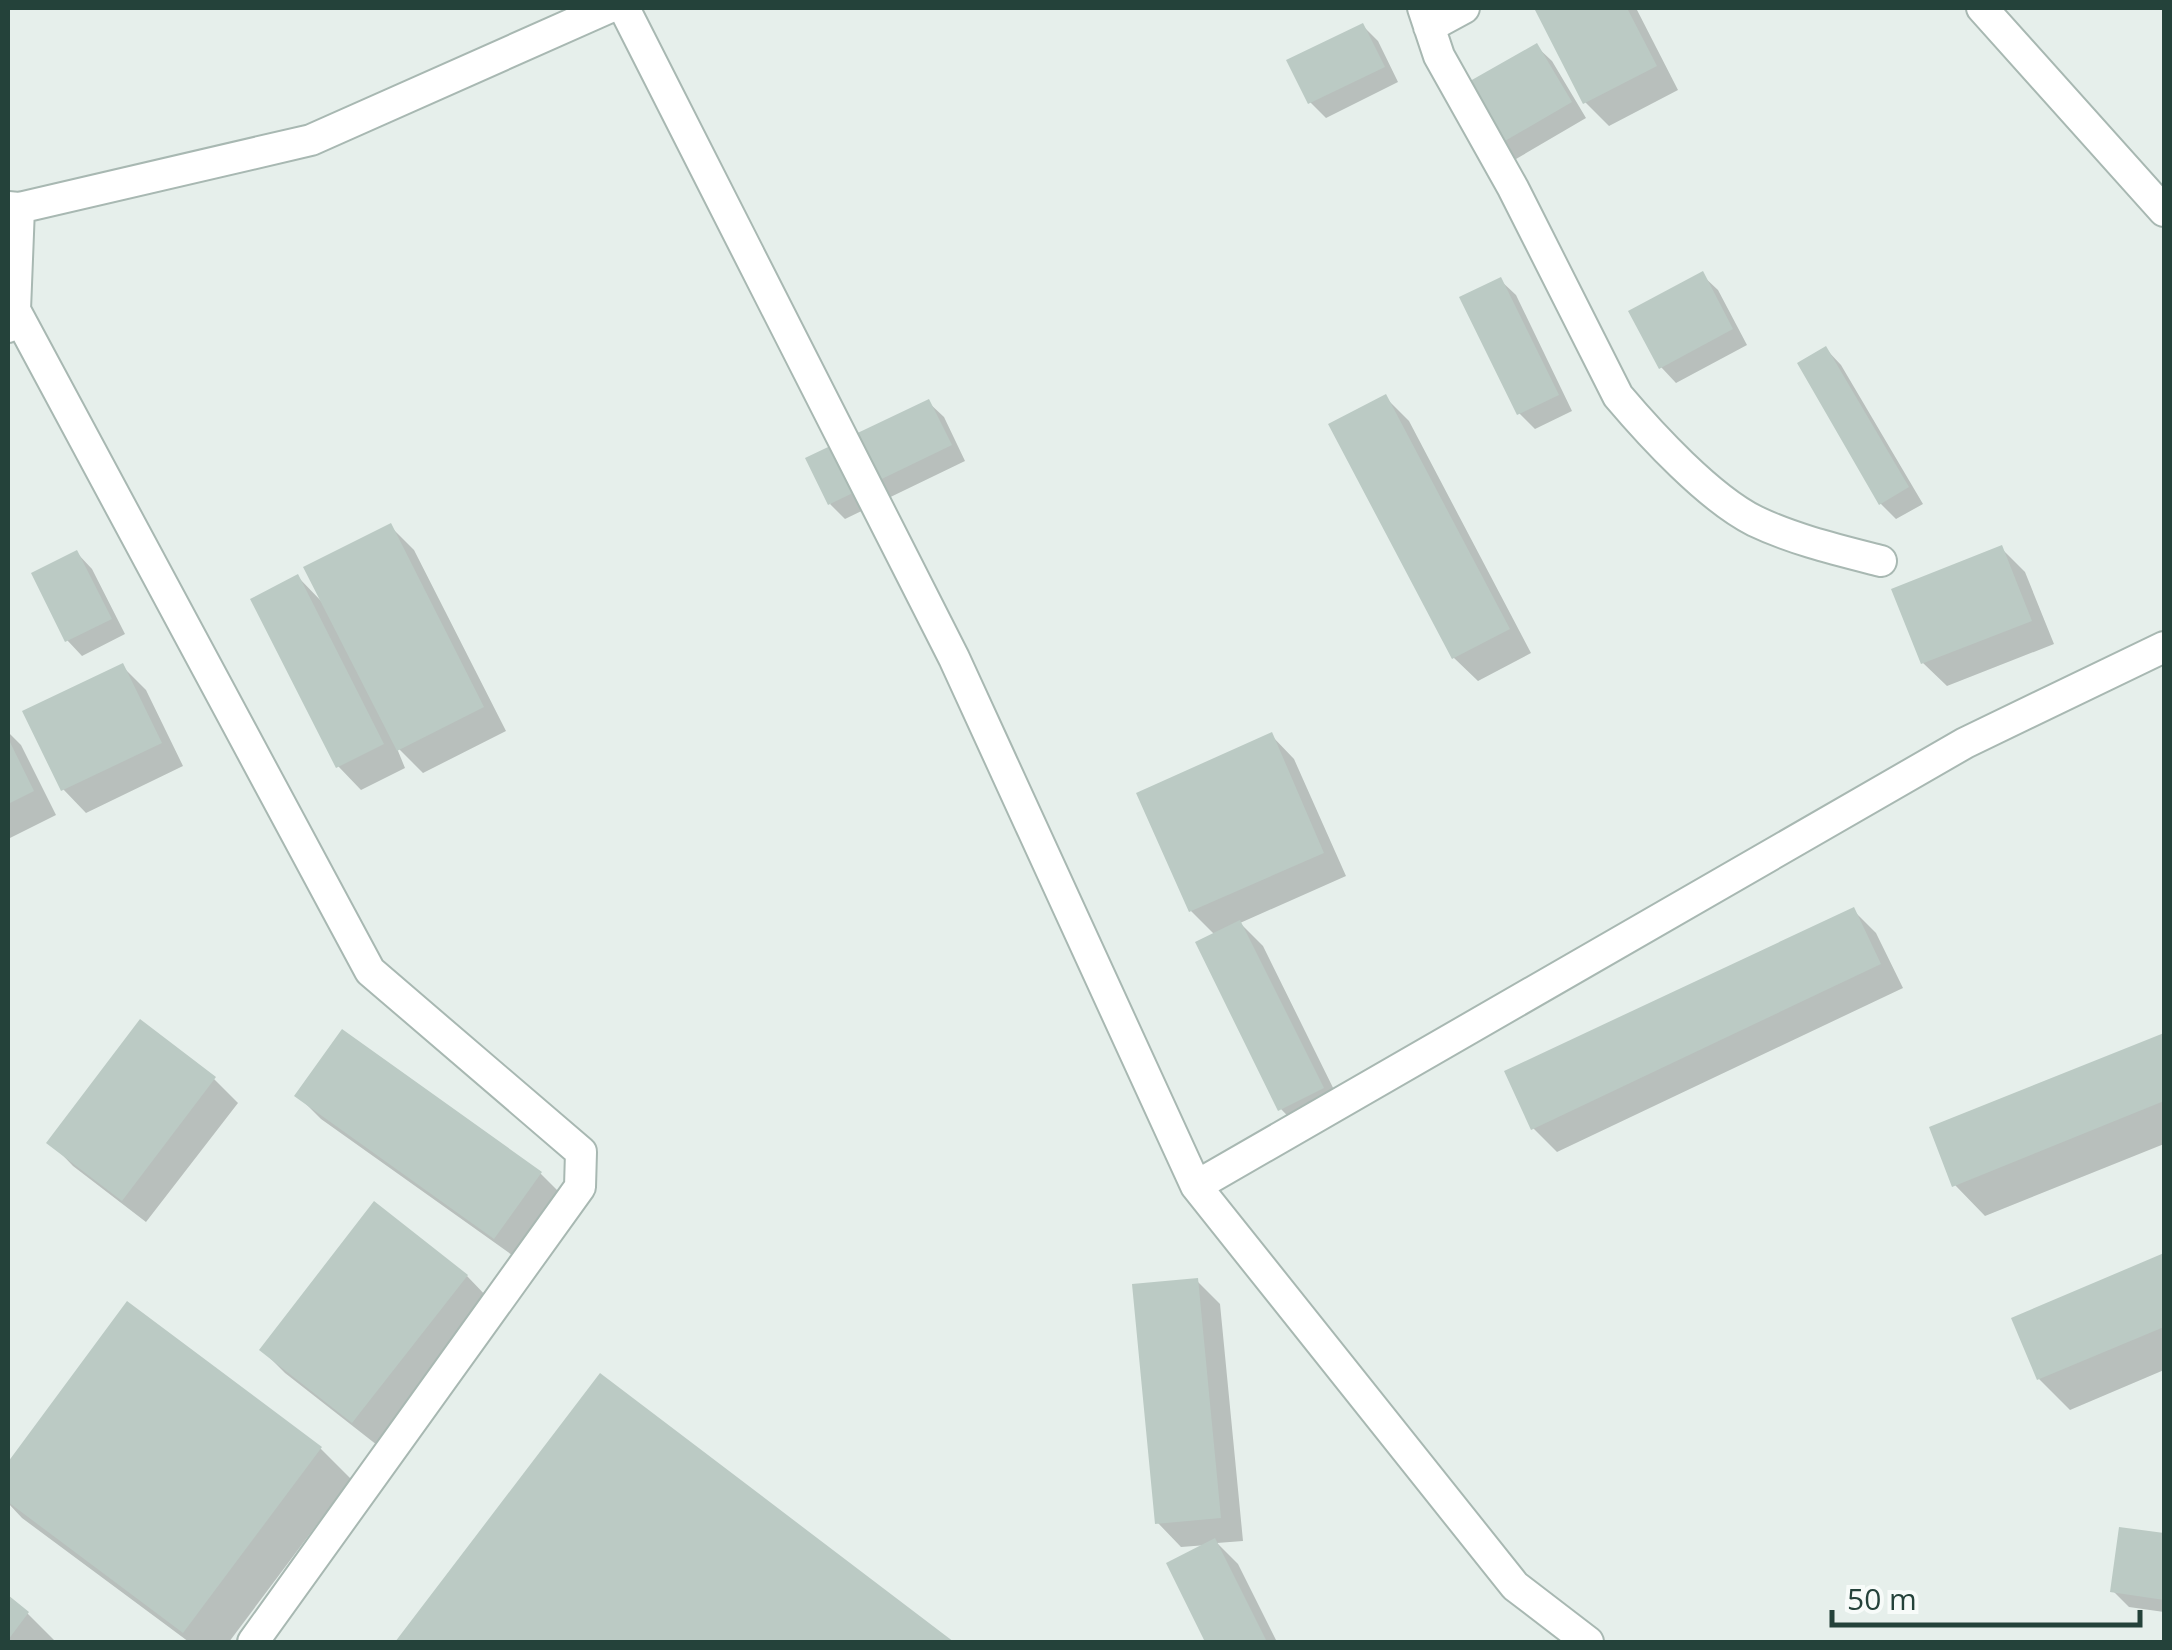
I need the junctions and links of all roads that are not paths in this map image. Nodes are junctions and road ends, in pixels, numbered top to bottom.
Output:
1 (608, 8) edge
2 (624, 8) edge
3 (1464, 8) edge
4 (1982, 8) edge
5 (1426, 17) edge
6 (13, 208) edge
7 (2164, 211) edge
8 (11, 318) edge
9 (1881, 561) dead end
10 (2164, 648) edge
11 (1196, 1186) junction
12 (253, 1642) edge
13 (1588, 1642) edge

1 - 6 street
2 - 11 street
3 - 5 street
4 - 7 street
5 - 9 street
6 - 8 street
8 - 12 street
10 - 11 street
11 - 13 street

